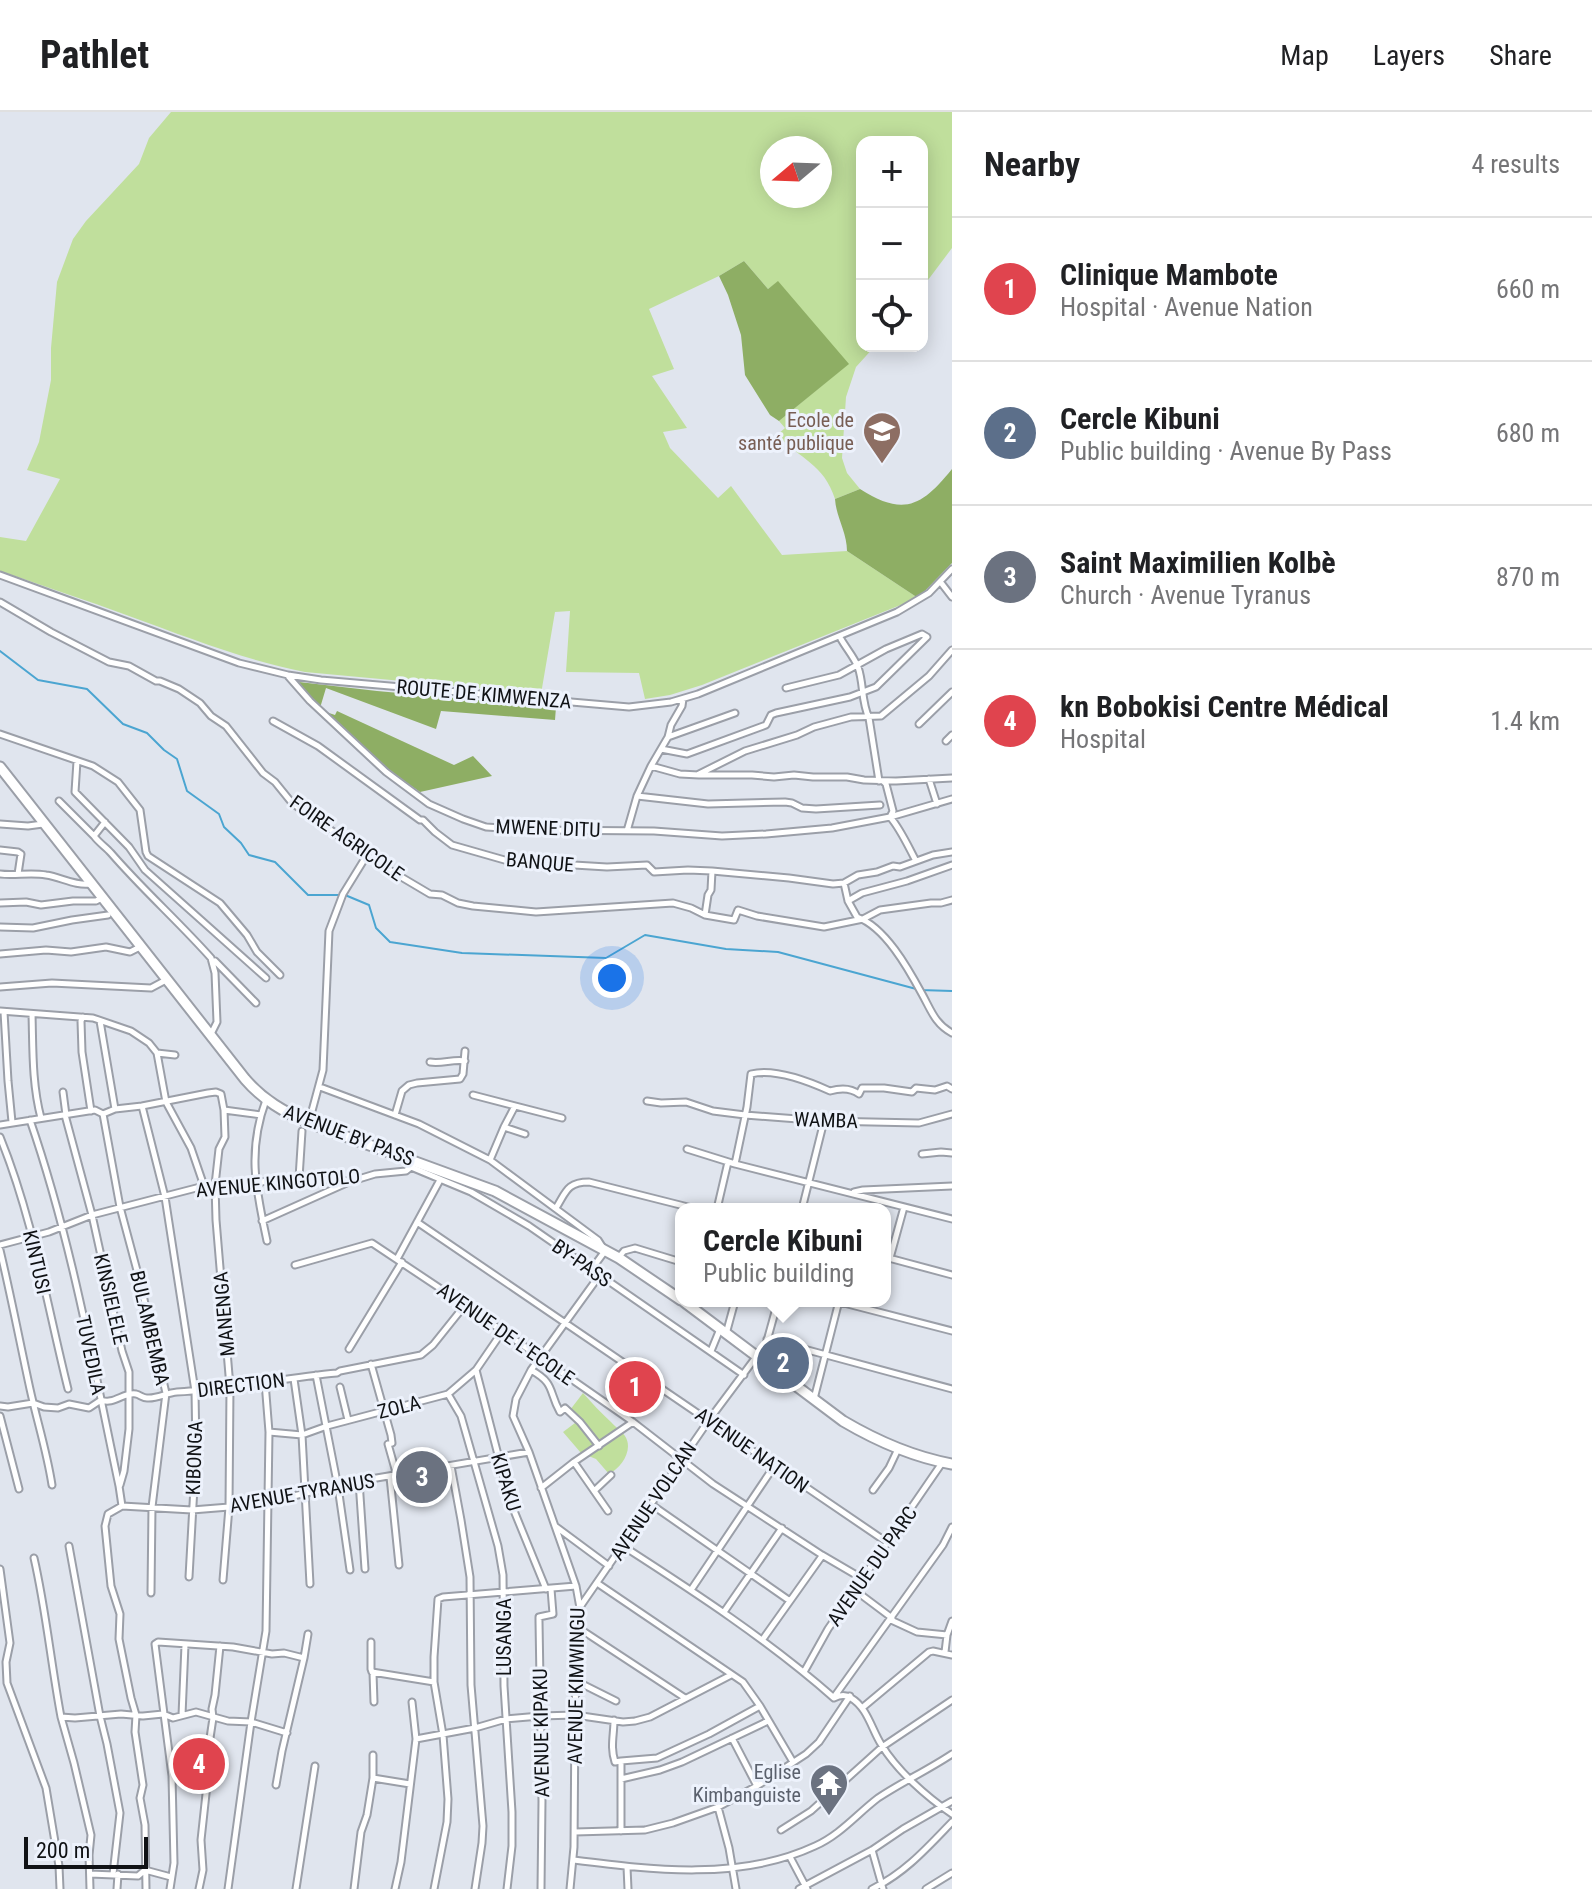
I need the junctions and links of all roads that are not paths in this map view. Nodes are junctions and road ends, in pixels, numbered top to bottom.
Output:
1 (952, 569) edge
2 (0, 575) edge
3 (942, 584) dead end
4 (952, 597) edge
5 (0, 602) edge
6 (841, 639) dead end
7 (952, 650) edge
8 (857, 664) junction
9 (288, 675) junction
10 (786, 688) dead end
11 (952, 692) edge
12 (861, 693) junction
13 (683, 699) junction
14 (735, 713) dead end
15 (869, 718) junction
16 (273, 721) dead end
17 (919, 724) dead end
18 (0, 734) edge
19 (952, 735) edge
20 (668, 737) junction
21 (946, 741) dead end
22 (661, 749) junction
23 (77, 761) junction
24 (651, 766) junction
25 (0, 767) edge
26 (699, 775) junction
27 (952, 778) edge
28 (929, 779) junction
29 (881, 781) junction
30 (637, 796) junction
31 (952, 799) edge
32 (59, 801) dead end
33 (937, 804) junction
34 (880, 805) dead end
35 (890, 817) junction
36 (105, 822) junction
37 (0, 824) edge
38 (44, 824) junction
39 (627, 831) junction
40 (94, 836) junction
41 (0, 850) edge
42 (952, 852) edge
43 (367, 855) junction
44 (916, 861) junction
45 (952, 865) edge
46 (712, 871) junction
47 (0, 874) edge
48 (18, 874) junction
49 (844, 883) junction
50 (90, 884) junction
51 (102, 898) junction
52 (952, 900) edge
53 (848, 901) junction
54 (0, 903) edge
55 (108, 915) dead end
56 (705, 915) junction
57 (863, 919) junction
58 (0, 927) edge
59 (141, 947) junction
60 (0, 954) edge
61 (211, 958) junction
62 (280, 975) dead end
63 (266, 978) dead end
64 (166, 979) junction
65 (0, 987) edge
66 (256, 1003) dead end
67 (2, 1012) edge
68 (32, 1014) junction
69 (83, 1017) junction
70 (100, 1021) junction
71 (952, 1033) edge
72 (211, 1034) junction
73 (465, 1051) dead end
74 (157, 1053) junction
75 (175, 1055) dead end
76 (465, 1061) junction
77 (430, 1062) dead end
78 (320, 1087) junction
79 (952, 1089) edge
80 (63, 1092) dead end
81 (473, 1095) dead end
82 (266, 1100) junction
83 (647, 1101) dead end
84 (166, 1102) junction
85 (142, 1106) junction
86 (515, 1106) junction
87 (115, 1109) junction
88 (224, 1110) junction
89 (91, 1111) junction
90 (103, 1114) junction
91 (952, 1114) edge
92 (66, 1115) junction
93 (261, 1115) junction
94 (395, 1115) junction
95 (745, 1115) junction
96 (41, 1118) junction
97 (562, 1118) dead end
98 (30, 1120) junction
99 (824, 1121) junction
100 (12, 1122) junction
101 (0, 1125) edge
102 (306, 1127) junction
103 (504, 1127) junction
104 (525, 1134) dead end
105 (0, 1137) edge
106 (687, 1149) dead end
107 (952, 1153) edge
108 (922, 1154) dead end
109 (490, 1160) junction
110 (731, 1163) junction
111 (412, 1164) junction
112 (299, 1178) junction
113 (440, 1180) junction
114 (352, 1181) junction
115 (809, 1182) junction
116 (255, 1184) junction
117 (215, 1185) junction
118 (204, 1186) junction
119 (952, 1186) edge
120 (853, 1193) junction
121 (165, 1197) junction
122 (719, 1203) edge
123 (804, 1203) edge
124 (889, 1203) edge
125 (891, 1203) edge
126 (675, 1204) edge
127 (120, 1207) junction
128 (904, 1207) junction
129 (556, 1208) junction
130 (92, 1215) junction
131 (952, 1219) edge
132 (262, 1221) junction
133 (417, 1222) junction
134 (63, 1226) junction
135 (32, 1237) junction
136 (267, 1241) dead end
137 (0, 1247) edge
138 (891, 1248) edge
139 (605, 1251) junction
140 (619, 1258) junction
141 (891, 1259) edge
142 (399, 1260) junction
143 (675, 1260) edge
144 (295, 1265) dead end
145 (591, 1270) junction
146 (952, 1275) edge
147 (599, 1276) junction
148 (675, 1295) edge
149 (465, 1305) junction
150 (692, 1307) edge
151 (733, 1307) edge
152 (776, 1307) edge
153 (837, 1307) edge
154 (861, 1307) edge
155 (567, 1323) junction
156 (723, 1331) junction
157 (952, 1331) edge
158 (502, 1332) junction
159 (767, 1339) junction
160 (349, 1349) dead end
161 (711, 1351) junction
162 (826, 1355) junction
163 (539, 1357) junction
164 (759, 1358) junction
165 (371, 1364) junction
166 (476, 1370) junction
167 (531, 1370) junction
168 (316, 1375) junction
169 (744, 1375) junction
170 (294, 1379) junction
171 (265, 1382) junction
172 (230, 1387) junction
173 (340, 1387) dead end
174 (68, 1389) dead end
175 (952, 1389) edge
176 (195, 1391) junction
177 (166, 1393) junction
178 (448, 1394) junction
179 (128, 1395) junction
180 (101, 1400) junction
181 (814, 1400) junction
182 (33, 1403) junction
183 (0, 1406) edge
184 (384, 1411) junction
185 (0, 1416) edge
186 (348, 1420) junction
187 (709, 1420) junction
188 (633, 1422) junction
189 (327, 1426) junction
190 (269, 1432) junction
191 (302, 1435) junction
192 (4, 1444) edge
193 (599, 1446) junction
194 (898, 1448) junction
195 (529, 1452) junction
196 (498, 1457) junction
197 (682, 1459) junction
198 (474, 1462) junction
199 (574, 1462) junction
200 (947, 1463) edge
201 (775, 1465) junction
202 (451, 1466) junction
203 (611, 1475) dead end
204 (393, 1476) junction
205 (359, 1481) junction
206 (52, 1485) dead end
207 (119, 1486) junction
208 (338, 1487) junction
209 (541, 1488) junction
210 (19, 1489) dead end
211 (873, 1490) dead end
212 (594, 1491) junction
213 (304, 1494) junction
214 (267, 1502) junction
215 (652, 1505) junction
216 (122, 1506) junction
217 (749, 1506) junction
218 (152, 1507) junction
219 (229, 1507) junction
220 (192, 1510) junction
221 (608, 1511) dead end
222 (554, 1525) junction
223 (952, 1527) edge
224 (782, 1528) junction
225 (888, 1543) junction
226 (943, 1545) junction
227 (69, 1546) dead end
228 (623, 1546) junction
229 (952, 1550) edge
230 (718, 1551) junction
231 (822, 1555) junction
232 (34, 1558) dead end
233 (399, 1565) dead end
234 (609, 1566) junction
235 (0, 1569) edge
236 (365, 1569) dead end
237 (350, 1570) dead end
238 (750, 1574) junction
239 (189, 1577) dead end
240 (863, 1579) junction
241 (223, 1580) dead end
242 (597, 1583) junction
243 (310, 1584) dead end
244 (576, 1586) junction
245 (549, 1589) junction
246 (691, 1590) junction
247 (856, 1591) junction
248 (505, 1592) junction
249 (151, 1593) dead end
250 (470, 1595) junction
251 (790, 1601) junction
252 (580, 1608) junction
253 (724, 1612) junction
254 (892, 1619) junction
255 (952, 1621) edge
256 (577, 1627) junction
257 (308, 1634) dead end
258 (947, 1635) junction
259 (763, 1639) junction
260 (371, 1642) dead end
261 (185, 1645) junction
262 (220, 1646) junction
263 (263, 1652) junction
264 (945, 1652) junction
265 (952, 1655) edge
266 (304, 1658) junction
267 (372, 1672) junction
268 (804, 1672) junction
269 (731, 1675) junction
270 (576, 1681) junction
271 (434, 1682) junction
272 (850, 1696) junction
273 (685, 1698) junction
274 (834, 1698) junction
275 (952, 1700) edge
276 (616, 1701) dead end
277 (374, 1702) dead end
278 (412, 1702) dead end
279 (760, 1706) junction
280 (862, 1709) junction
281 (163, 1714) junction
282 (136, 1715) junction
283 (182, 1715) junction
284 (575, 1715) junction
285 (100, 1716) junction
286 (540, 1716) junction
287 (61, 1717) junction
288 (213, 1718) junction
289 (506, 1719) junction
290 (614, 1720) junction
291 (768, 1721) junction
292 (251, 1722) junction
293 (475, 1728) junction
294 (287, 1733) junction
295 (443, 1735) junction
296 (732, 1738) junction
297 (416, 1739) junction
298 (882, 1747) junction
299 (952, 1754) edge
300 (373, 1755) dead end
301 (621, 1761) junction
302 (793, 1763) junction
303 (315, 1766) dead end
304 (373, 1778) junction
305 (621, 1779) junction
306 (911, 1780) junction
307 (410, 1784) junction
308 (276, 1785) dead end
309 (757, 1786) junction
310 (952, 1801) edge
311 (718, 1807) junction
312 (943, 1808) junction
313 (952, 1814) edge
314 (952, 1822) edge
315 (781, 1830) dead end
316 (621, 1831) junction
317 (575, 1832) junction
318 (872, 1850) junction
319 (790, 1857) junction
320 (573, 1860) junction
321 (627, 1867) junction
322 (733, 1868) junction
323 (145, 1870) junction
324 (952, 1873) edge
325 (90, 1874) junction
326 (116, 1874) junction
327 (171, 1877) junction
328 (883, 1886) edge
329 (804, 1888) edge
330 (60, 1889) edge
331 (90, 1889) edge
332 (117, 1889) edge
333 (146, 1889) edge
334 (170, 1889) edge
335 (199, 1889) edge
336 (228, 1889) edge
337 (296, 1889) edge
338 (354, 1889) edge
339 (395, 1889) edge
340 (434, 1889) edge
341 (475, 1889) edge
342 (507, 1889) edge
343 (541, 1889) edge
344 (570, 1889) edge
345 (628, 1889) edge
346 (736, 1889) edge
347 (872, 1889) edge
348 (926, 1889) edge

1 - 13 street, ROUTE DE KIMWENZA
2 - 9 street, ROUTE DE KIMWENZA
3 - 4 street
5 - 43 street, FOIRE AGRICOLE
6 - 8 street
7 - 15 street
8 - 10 street
8 - 12 street
8 - 12 street
9 - 13 street, ROUTE DE KIMWENZA
9 - 39 street, MWENE DITU
11 - 17 street
12 - 15 street
12 - 22 street
13 - 20 street
14 - 20 street
15 - 26 street
15 - 29 street
16 - 46 street, BANQUE
18 - 23 street
19 - 21 street
20 - 22 street
22 - 24 street
23 - 36 street
23 - 62 street
24 - 26 street
24 - 30 street
25 - 38 highway, AVENUE BY PASS
26 - 29 street
27 - 28 street
28 - 29 street
28 - 33 street
29 - 35 street
30 - 34 street
30 - 39 street
31 - 33 street, MWENE DITU
32 - 40 street
33 - 35 street, MWENE DITU
35 - 39 street, MWENE DITU
35 - 44 street
36 - 40 street
36 - 63 street
37 - 38 street
38 - 50 highway, AVENUE BY PASS
40 - 61 street
41 - 48 street
42 - 44 street
43 - 56 street, FOIRE AGRICOLE
43 - 78 street
44 - 49 street
45 - 53 street
46 - 49 street, BANQUE
46 - 56 street
47 - 48 street
48 - 50 street
49 - 53 street
50 - 51 highway, AVENUE BY PASS
51 - 54 street
51 - 59 highway, AVENUE BY PASS
52 - 57 street
53 - 57 street
55 - 58 street
56 - 57 street
57 - 71 street
59 - 60 street
59 - 64 highway, AVENUE BY PASS
61 - 66 street
61 - 72 street
64 - 65 street
64 - 72 highway, AVENUE BY PASS
67 - 68 street
67 - 100 street
68 - 69 street
68 - 96 street
69 - 70 street
69 - 89 street
70 - 74 street
70 - 87 street
72 - 82 highway, AVENUE BY PASS
73 - 76 street
74 - 75 street
74 - 84 street
76 - 77 street
76 - 94 street
78 - 94 street
78 - 102 street
79 - 95 street
80 - 92 street, KINSIELELE
81 - 86 street
82 - 93 street
82 - 102 highway, AVENUE BY PASS
83 - 95 street, WAMBA
84 - 85 street
84 - 88 street, MANENGA
84 - 118 street
85 - 87 street
85 - 121 street, KIBONGA
86 - 97 street
86 - 103 street
87 - 90 street
88 - 93 street
88 - 117 street, MANENGA
89 - 90 street
89 - 92 street
90 - 127 street, BULAMBEMBA
91 - 99 street, WAMBA
92 - 96 street
92 - 130 street, KINSIELELE
93 - 116 street
94 - 109 street
95 - 99 street, WAMBA
95 - 110 street
96 - 98 street
98 - 100 street
98 - 134 street, TUVEDILA
99 - 115 street
100 - 101 street
102 - 111 highway, AVENUE BY PASS
102 - 112 street
103 - 104 street
103 - 109 street
105 - 135 street, KINTUSI
106 - 110 street
107 - 108 street
109 - 129 street
110 - 115 street
110 - 122 street
111 - 113 street, BY-PASS
111 - 114 street, AVENUE KINGOTOLO
111 - 139 highway, AVENUE BY PASS
112 - 114 street, AVENUE KINGOTOLO
112 - 116 street, AVENUE KINGOTOLO
113 - 133 street
113 - 145 street, BY-PASS
114 - 132 street
115 - 120 street
115 - 123 street
116 - 117 street, AVENUE KINGOTOLO
116 - 132 street
117 - 118 street, AVENUE KINGOTOLO
117 - 172 street, MANENGA
118 - 121 street, AVENUE KINGOTOLO
119 - 120 street
120 - 124 street
121 - 127 street, AVENUE KINGOTOLO
121 - 176 street, KIBONGA
125 - 128 street
126 - 129 street
127 - 130 street, AVENUE KINGOTOLO
127 - 177 street, BULAMBEMBA
128 - 131 street
128 - 138 street
129 - 139 street
130 - 134 street, AVENUE KINGOTOLO
130 - 179 street, KINSIELELE
132 - 136 street
133 - 142 street
133 - 155 street, AVENUE NATION
134 - 135 street, AVENUE KINGOTOLO
134 - 180 street, TUVEDILA
135 - 137 street, AVENUE KINGOTOLO
135 - 174 street, KINTUSI
137 - 182 street
139 - 140 highway, AVENUE BY PASS
139 - 145 street
140 - 143 street
140 - 148 highway, AVENUE BY PASS
141 - 146 street
142 - 144 street, AVENUE DE L'ECOLE
142 - 149 street, AVENUE DE L'ECOLE
142 - 160 street
145 - 147 street, BY-PASS
147 - 155 street, AVENUE KIMWINGU
147 - 161 street, BY-PASS
149 - 158 street, AVENUE DE L'ECOLE
149 - 165 street, DIRECTION
150 - 156 highway, AVENUE BY PASS
151 - 156 street
152 - 159 street, AVENUE VOLCAN
153 - 162 street
154 - 157 street
155 - 163 street, AVENUE KIMWINGU
155 - 187 street, AVENUE NATION
156 - 161 street
156 - 164 highway, AVENUE BY PASS
158 - 163 street, AVENUE DE L'ECOLE
158 - 166 street, ZOLA
159 - 162 street
159 - 164 street, AVENUE VOLCAN
161 - 169 street, BY-PASS
162 - 175 street
162 - 181 street
163 - 167 street, AVENUE KIMWINGU
163 - 188 street, AVENUE DE L'ECOLE
164 - 169 street, AVENUE VOLCAN
164 - 181 highway, AVENUE BY PASS
165 - 168 street, DIRECTION
165 - 184 street
166 - 178 street, ZOLA
166 - 196 street, KIPAKU
167 - 193 street
167 - 195 street, AVENUE KIMWINGU
168 - 170 street, DIRECTION
168 - 189 street
169 - 187 street, AVENUE VOLCAN
170 - 171 street, DIRECTION
170 - 191 street
171 - 172 street, DIRECTION
171 - 190 street
172 - 176 street, DIRECTION
172 - 219 street, MANENGA
173 - 186 street
176 - 177 street, DIRECTION
176 - 220 street, KIBONGA
177 - 179 street, DIRECTION
177 - 218 street, BULAMBEMBA
178 - 184 street, ZOLA
178 - 198 street, LUSANGA
179 - 180 street, DIRECTION
179 - 207 street, KINSIELELE
180 - 182 street, DIRECTION
180 - 207 street, TUVEDILA
181 - 194 highway, AVENUE BY PASS
182 - 183 street, DIRECTION
182 - 206 street
184 - 186 street, ZOLA
184 - 204 street
185 - 192 street
186 - 189 street, ZOLA
187 - 197 street, AVENUE VOLCAN
187 - 201 street, AVENUE NATION
188 - 193 street
188 - 197 street, AVENUE DE L'ECOLE
189 - 191 street, ZOLA
189 - 208 street
190 - 191 street, ZOLA
190 - 214 street
191 - 213 street
192 - 210 street
193 - 199 street
194 - 200 highway, AVENUE BY PASS
194 - 211 street
195 - 196 street, AVENUE TYRANUS
195 - 209 street, AVENUE KIMWINGU
196 - 198 street, AVENUE TYRANUS
196 - 245 street, KIPAKU
197 - 215 street, AVENUE VOLCAN
197 - 217 street, AVENUE DE L'ECOLE
198 - 202 street, AVENUE TYRANUS
198 - 248 street, LUSANGA
199 - 209 street
199 - 212 street
200 - 225 street, AVENUE DU PARC
201 - 217 street
201 - 225 street, AVENUE NATION
202 - 204 street, AVENUE TYRANUS
202 - 250 street
203 - 212 street
204 - 205 street, AVENUE TYRANUS
204 - 233 street
205 - 208 street, AVENUE TYRANUS
205 - 236 street
207 - 216 street, TUVEDILA
208 - 213 street, AVENUE TYRANUS
208 - 237 street
209 - 222 street, AVENUE KIMWINGU
212 - 221 street
213 - 214 street, AVENUE TYRANUS
213 - 243 street
214 - 219 street, AVENUE TYRANUS
214 - 263 street
215 - 228 street, AVENUE VOLCAN
215 - 230 street
216 - 218 street, AVENUE TYRANUS
216 - 282 street
217 - 224 street, AVENUE DE L'ECOLE
217 - 230 street
218 - 220 street, AVENUE TYRANUS
218 - 249 street, BULAMBEMBA
219 - 220 street, AVENUE TYRANUS
219 - 241 street, MANENGA
220 - 239 street, KIBONGA
222 - 234 street
222 - 244 street, AVENUE KIMWINGU
223 - 226 street
224 - 231 street, AVENUE DE L'ECOLE
224 - 238 street
225 - 240 street, AVENUE DU PARC
226 - 229 street
226 - 254 street
227 - 285 street
228 - 234 street, AVENUE VOLCAN
228 - 246 street
230 - 238 street
230 - 246 street
231 - 240 street, AVENUE DE L'ECOLE
231 - 251 street
232 - 287 street
234 - 242 street, AVENUE VOLCAN
235 - 330 street
238 - 251 street
238 - 253 street
240 - 247 street, AVENUE DU PARC
242 - 252 street, AVENUE VOLCAN
242 - 269 street
244 - 245 street
244 - 252 street, AVENUE KIMWINGU
245 - 248 street
245 - 286 street, AVENUE KIPAKU
246 - 253 street
247 - 254 street
247 - 268 street, AVENUE DU PARC
248 - 250 street
248 - 289 street, LUSANGA
250 - 271 street
250 - 293 street
251 - 259 street
252 - 256 street, AVENUE KIMWINGU
253 - 259 street
254 - 258 street
254 - 274 street
255 - 258 street
256 - 270 street, AVENUE KIMWINGU
256 - 273 street
257 - 266 street
258 - 264 street
259 - 268 street
260 - 267 street
261 - 262 street
261 - 281 street
261 - 283 street
262 - 263 street
262 - 288 street
263 - 266 street
263 - 292 street
264 - 265 street
264 - 280 street
266 - 294 street
267 - 271 street
267 - 277 street
268 - 274 street
269 - 273 street
269 - 279 street
270 - 276 street
270 - 284 street, AVENUE KIMWINGU
271 - 295 street
272 - 274 street
272 - 280 street
272 - 302 street
273 - 290 street
275 - 298 street
278 - 297 street
279 - 291 street
279 - 301 street
280 - 298 street
281 - 282 street
281 - 283 street
281 - 327 street
282 - 285 street
282 - 323 street
283 - 288 street
284 - 286 street
284 - 290 street
284 - 317 street, AVENUE KIMWINGU
285 - 287 street
285 - 326 street
286 - 289 street
286 - 343 street, AVENUE KIPAKU
287 - 325 street
288 - 292 street
288 - 335 street
289 - 293 street
289 - 342 street, LUSANGA
290 - 301 street
291 - 296 street
291 - 302 street
292 - 294 street
292 - 336 street
293 - 295 street
293 - 341 street
294 - 308 street
295 - 297 street
295 - 340 street
296 - 305 street
296 - 309 street
297 - 307 street
298 - 306 street
298 - 315 street
299 - 306 street
300 - 304 street
301 - 305 street
302 - 309 street
303 - 337 street
304 - 307 street
304 - 338 street
305 - 316 street
306 - 312 street
306 - 319 street
307 - 339 street
309 - 311 street
310 - 312 street
311 - 316 street
311 - 322 street
312 - 313 street
312 - 318 street
314 - 328 street
316 - 317 street
317 - 320 street, AVENUE KIMWINGU
318 - 328 street
318 - 329 street
319 - 322 street
319 - 329 street
320 - 321 street
320 - 344 street, AVENUE KIMWINGU
321 - 322 street
321 - 345 street
322 - 346 street
323 - 326 street
323 - 327 street
323 - 333 street
324 - 348 street
325 - 326 street
325 - 331 street
326 - 332 street
327 - 334 street
328 - 347 street

